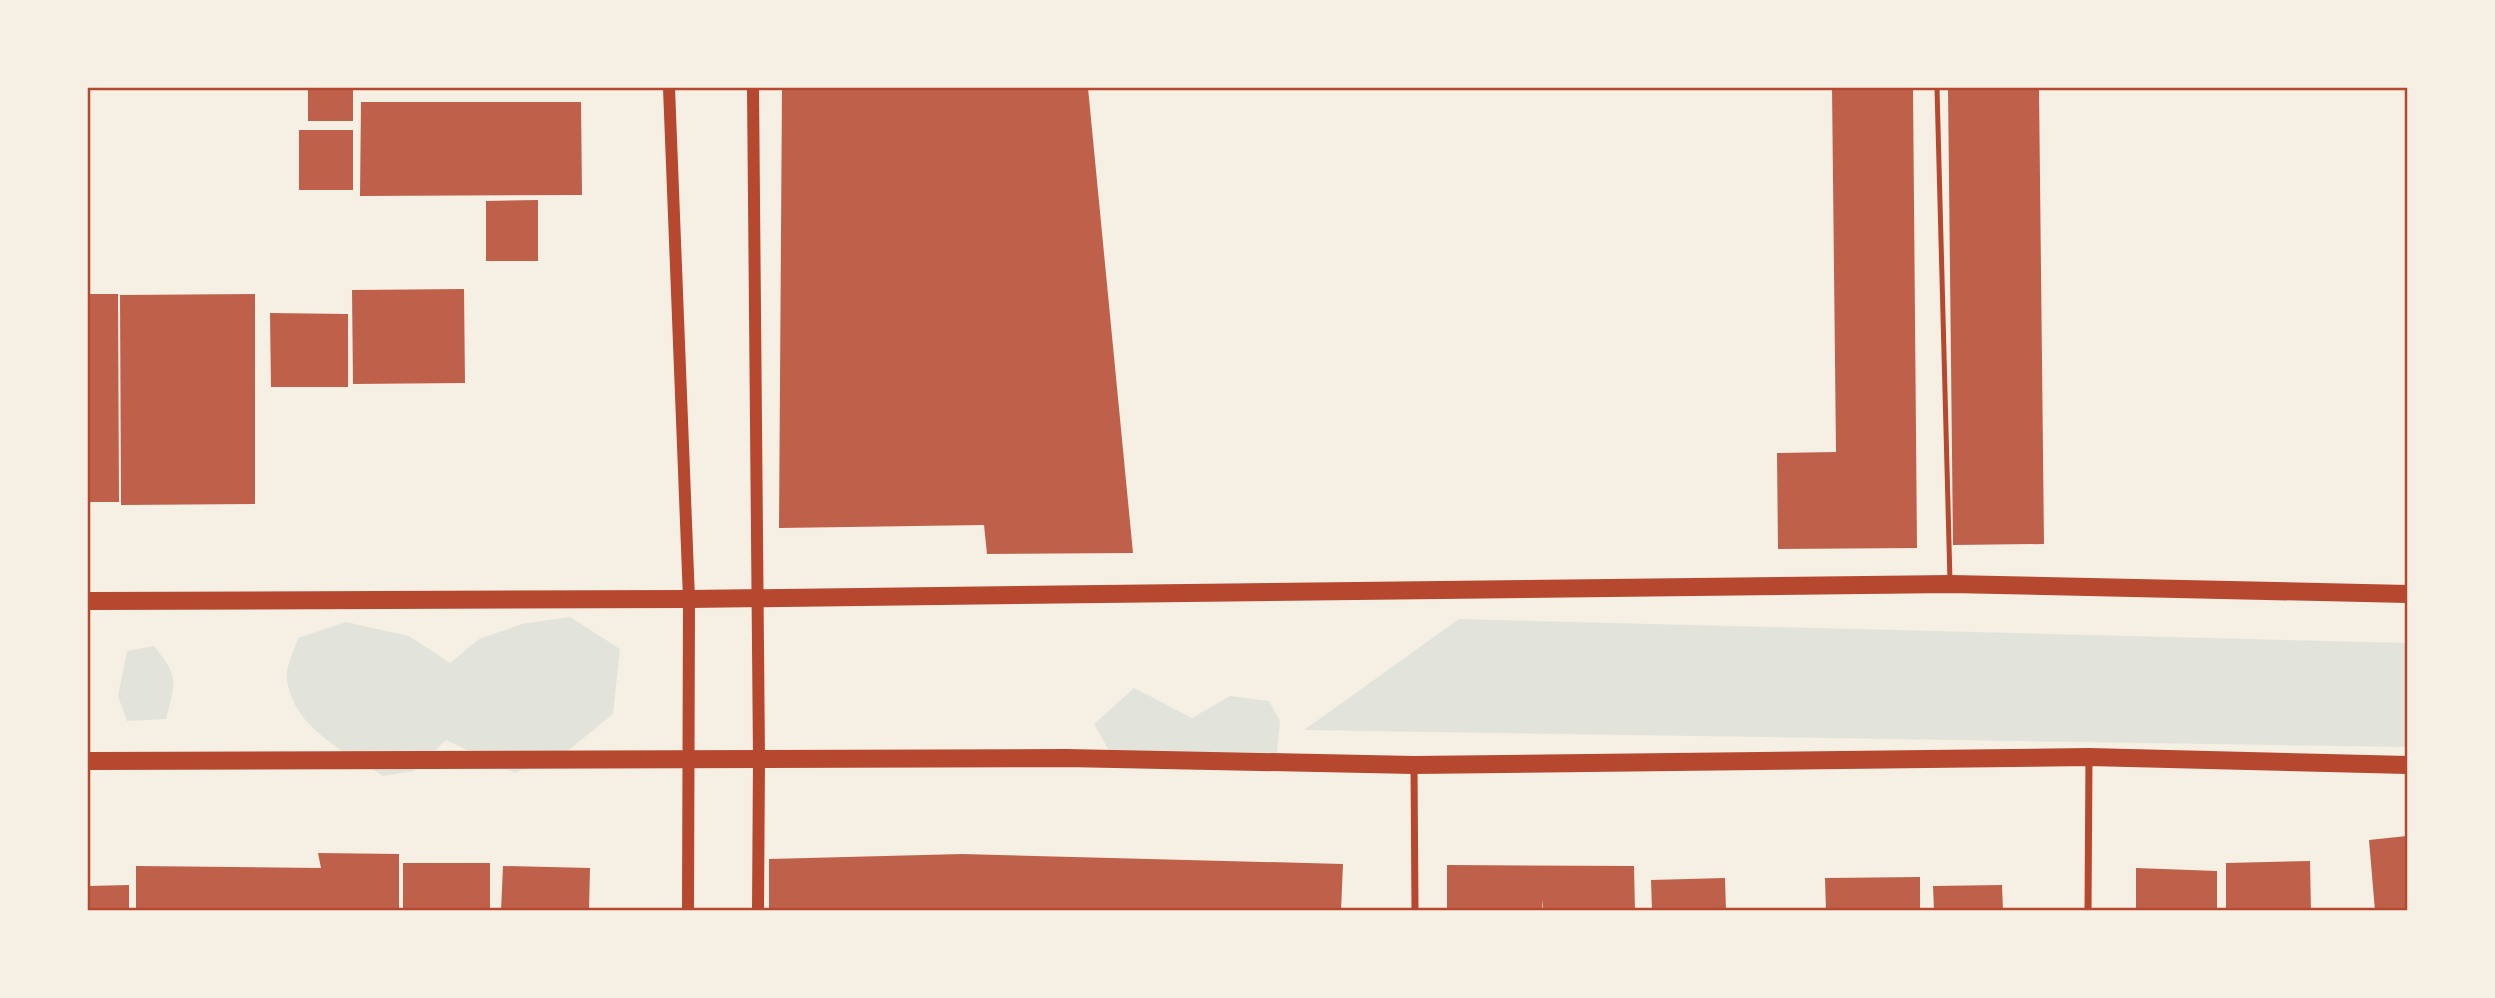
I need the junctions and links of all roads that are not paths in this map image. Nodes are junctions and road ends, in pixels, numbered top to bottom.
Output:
1 (669, 88) edge
2 (753, 88) edge
3 (1937, 88) edge
4 (1951, 584) junction
5 (2407, 594) edge
6 (757, 598) junction
7 (689, 599) junction
8 (88, 601) edge
9 (2089, 757) junction
10 (760, 758) junction
11 (689, 759) junction
12 (88, 761) edge
13 (1414, 765) junction
14 (2407, 765) edge
15 (688, 911) edge
16 (758, 911) edge
17 (1415, 911) edge
18 (2088, 911) edge

1 - 7 street
2 - 6 street
3 - 4 lane
4 - 5 main road
4 - 6 main road
6 - 7 main road
6 - 10 street
7 - 8 main road
7 - 11 street
9 - 13 main road
9 - 14 main road
9 - 18 street
10 - 11 main road
10 - 13 main road
10 - 16 street
11 - 12 main road
11 - 15 street
13 - 17 street

